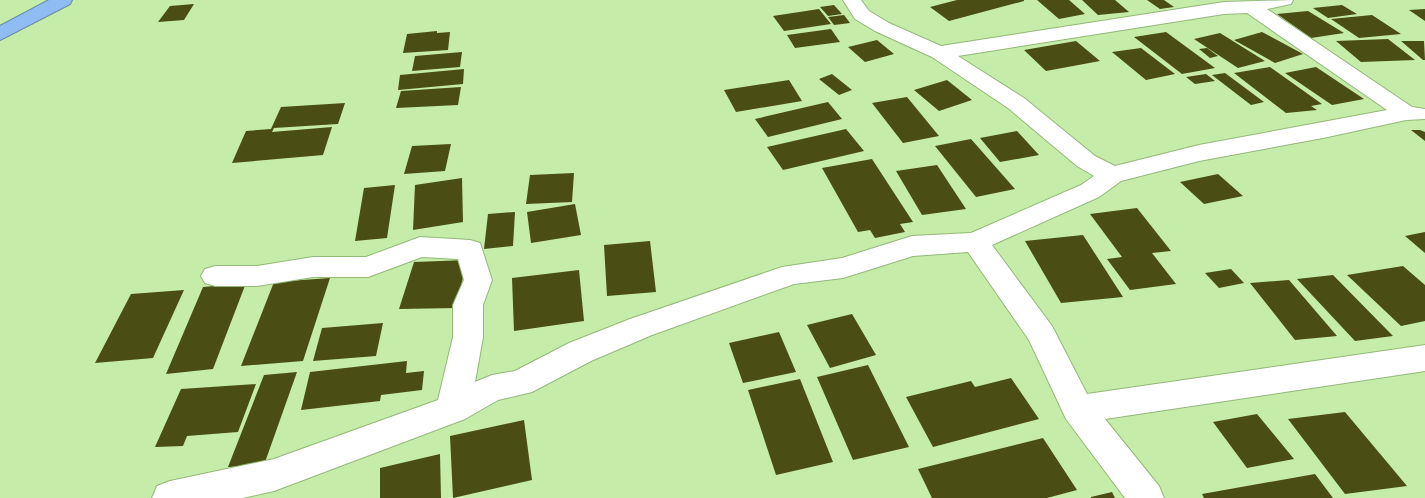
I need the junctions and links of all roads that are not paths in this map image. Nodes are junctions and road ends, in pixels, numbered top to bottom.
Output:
1 (25, 0) edge
2 (63, 0) edge
3 (852, 0) edge
4 (1284, 0) edge
5 (1251, 7) junction
6 (0, 13) edge
7 (0, 34) edge
8 (939, 53) junction
9 (1415, 114) edge
10 (1112, 175) junction
11 (975, 242) junction
12 (215, 276) dead end
13 (1425, 358) edge
14 (453, 409) junction
15 (1078, 409) junction
16 (170, 498) edge
17 (1146, 498) edge

1 - 6 highway
2 - 7 highway
3 - 8 street
4 - 5 street
5 - 8 street
5 - 9 street
8 - 10 street
9 - 10 street
10 - 11 street
11 - 14 street
11 - 15 street
12 - 14 street
13 - 15 street
14 - 16 street
15 - 17 street

